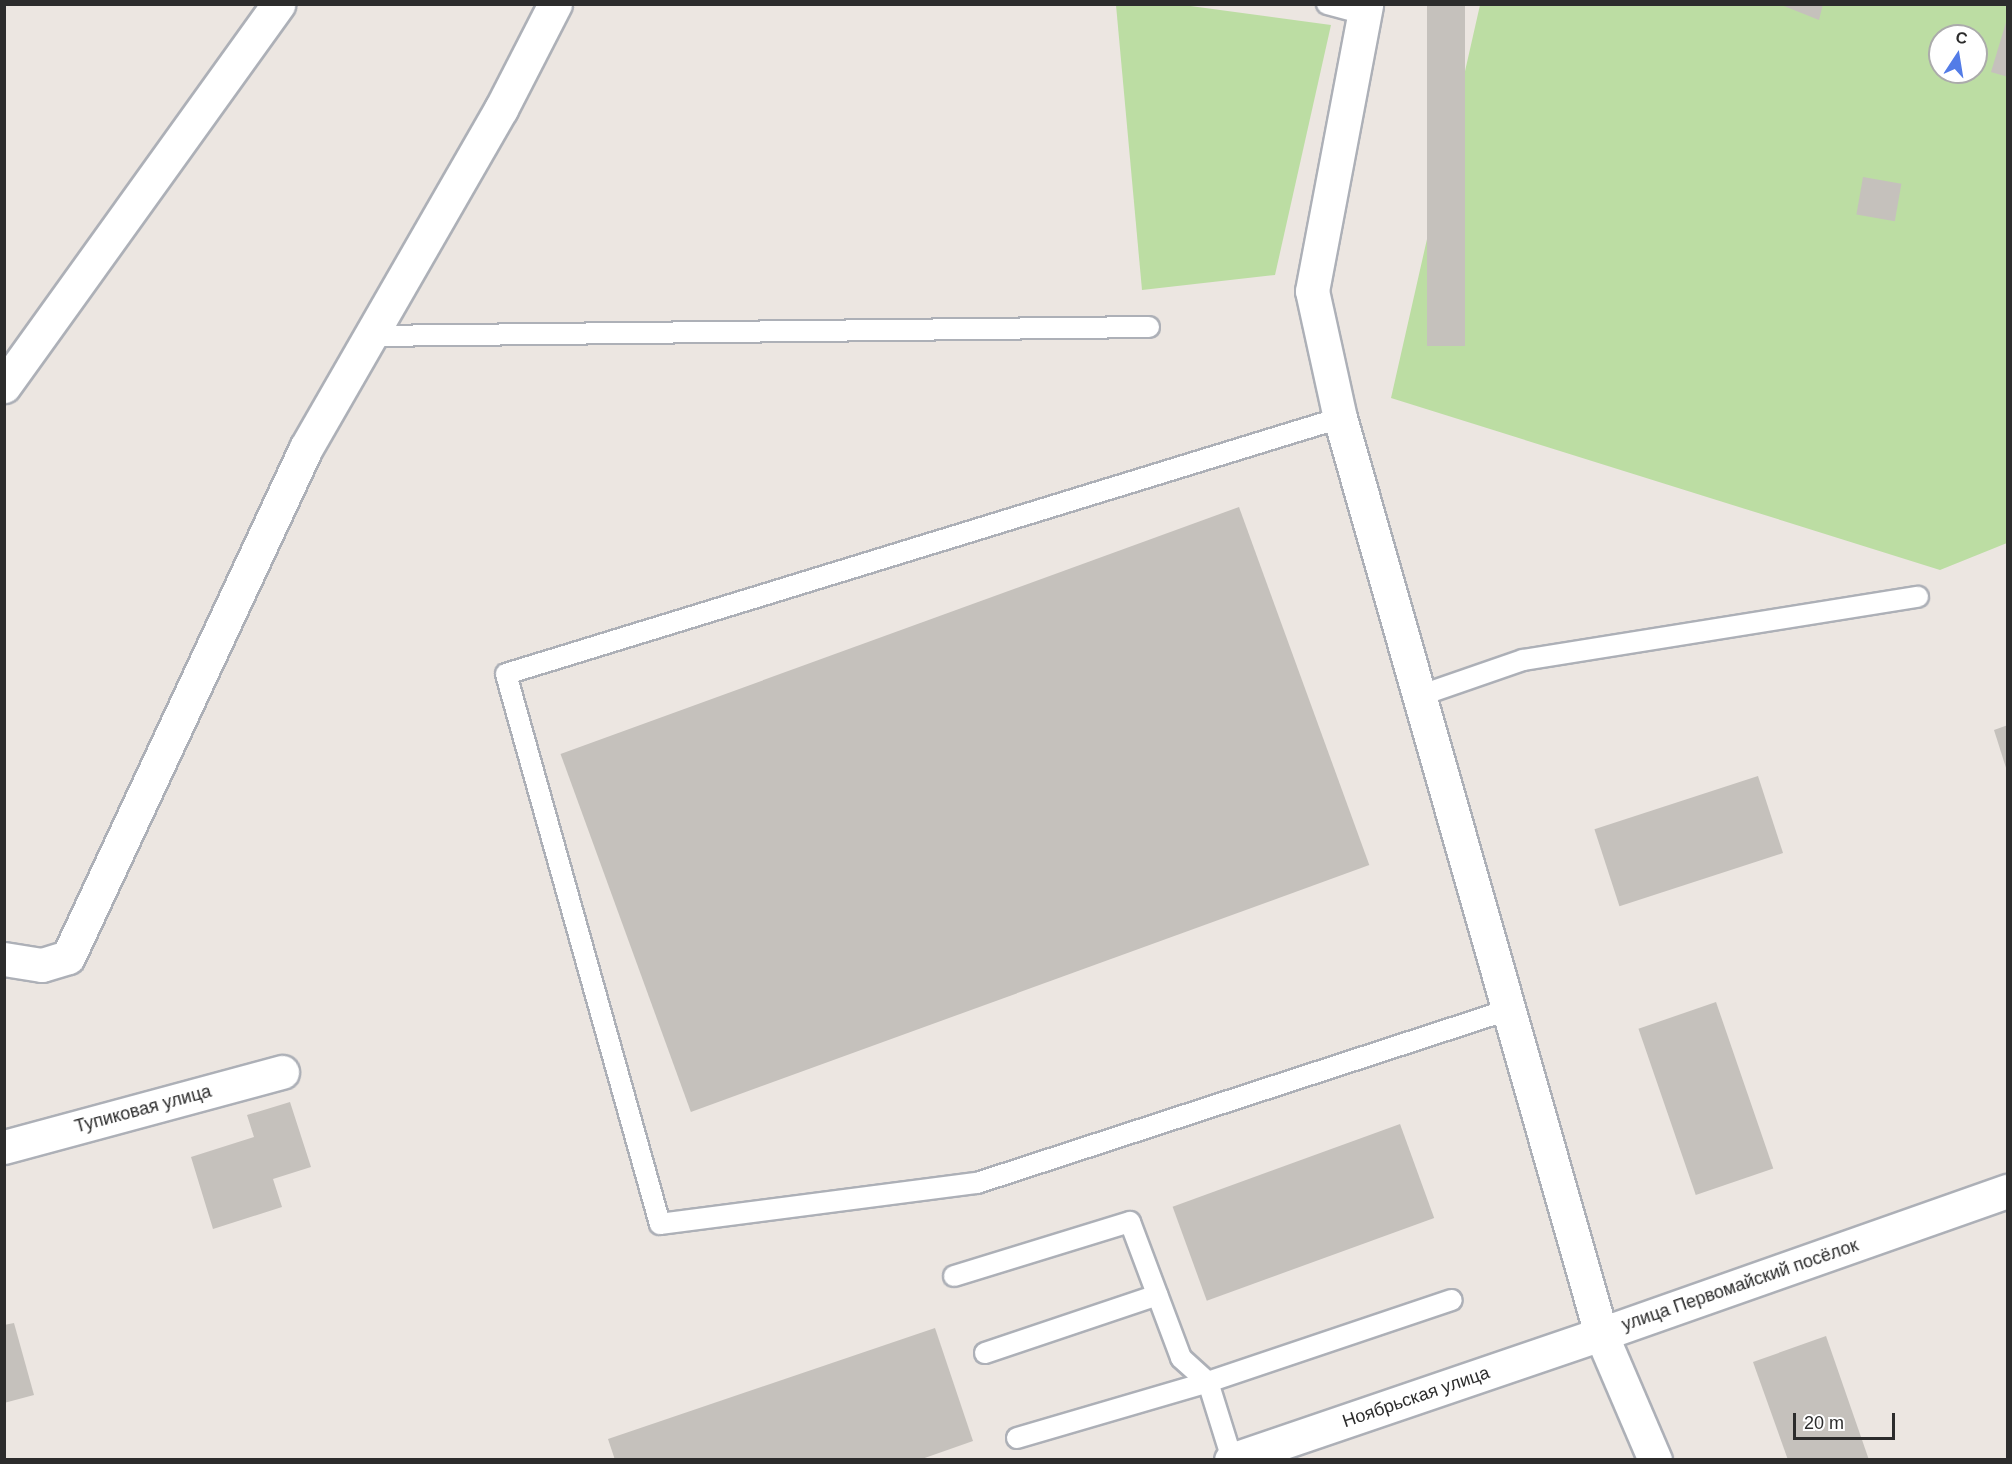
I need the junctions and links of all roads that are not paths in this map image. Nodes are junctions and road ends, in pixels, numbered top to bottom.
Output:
1 (278, 4) edge
2 (555, 4) edge
3 (1327, 4) edge
4 (1366, 9) edge
5 (1149, 327) dead end
6 (370, 336) junction
7 (4, 386) edge
8 (1340, 418) junction
9 (1918, 597) dead end
10 (1419, 696) junction
11 (4, 959) edge
12 (1508, 1010) junction
13 (282, 1072) dead end
14 (4, 1147) edge
15 (2007, 1191) edge
16 (954, 1276) dead end
17 (1157, 1295) junction
18 (1452, 1300) dead end
19 (1601, 1334) junction
20 (985, 1353) dead end
21 (1208, 1383) junction
22 (1017, 1438) dead end
23 (1232, 1459) edge
24 (1655, 1460) edge

1 - 7 street
2 - 6 street
3 - 4 lane
4 - 8 street
5 - 6 lane
6 - 11 street
8 - 10 street
8 - 12 lane
9 - 10 lane
10 - 12 street
12 - 19 street
13 - 14 street, Тупиковая улица
15 - 19 street, улица Первомайский посёлок
16 - 17 lane
17 - 20 lane
17 - 21 lane
18 - 21 lane
19 - 23 street, Ноябрьская улица
19 - 24 street, улица Первомайский посёлок
21 - 22 lane
21 - 23 lane

